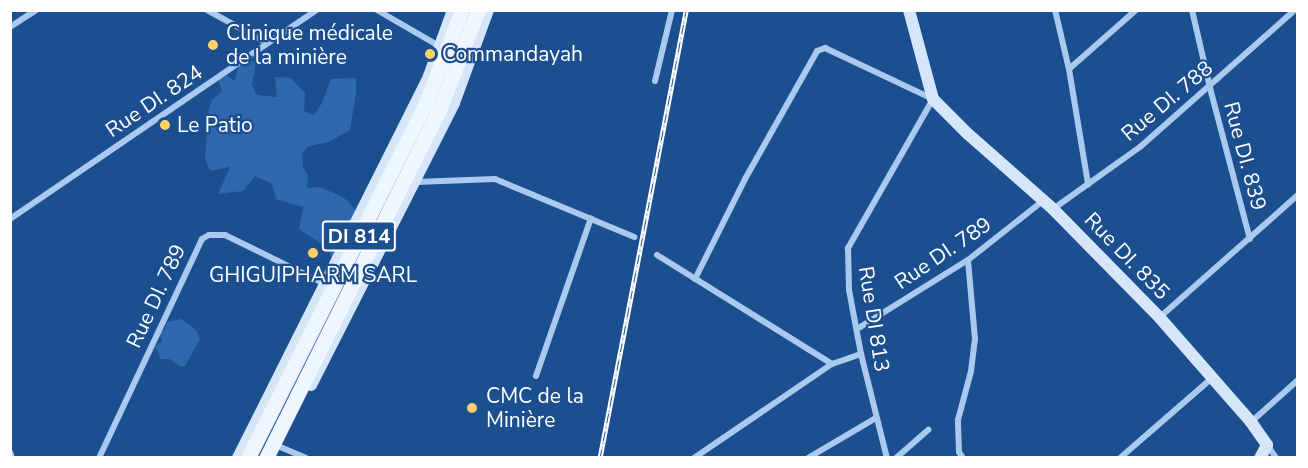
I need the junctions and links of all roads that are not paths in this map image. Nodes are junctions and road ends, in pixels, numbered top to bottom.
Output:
1 (36, 10) edge
2 (207, 10) edge
3 (316, 10) edge
4 (377, 10) edge
5 (453, 10) edge
6 (462, 10) edge
7 (478, 10) edge
8 (488, 10) edge
9 (672, 10) edge
10 (909, 10) edge
11 (1055, 10) edge
12 (1136, 10) edge
13 (1192, 10) edge
14 (1294, 10) edge
15 (10, 27) edge
16 (267, 43) junction
17 (440, 46) junction
18 (1069, 69) junction
19 (656, 81) dead end
20 (1210, 88) junction
21 (933, 99) junction
22 (416, 182) junction
23 (1088, 184) junction
24 (1298, 195) edge
25 (1049, 204) junction
26 (591, 218) junction
27 (10, 219) edge
28 (634, 237) dead end
29 (1250, 239) junction
30 (657, 255) dead end
31 (968, 260) junction
32 (695, 279) junction
33 (325, 284) junction
34 (1160, 318) junction
35 (857, 330) junction
36 (861, 354) junction
37 (832, 364) junction
38 (536, 376) dead end
39 (1211, 380) junction
40 (1298, 380) edge
41 (876, 418) junction
42 (1251, 422) junction
43 (928, 430) dead end
44 (1267, 446) junction
45 (10, 452) edge
46 (275, 452) edge
47 (12, 458) edge
48 (99, 458) edge
49 (238, 458) edge
50 (248, 458) edge
51 (266, 458) edge
52 (306, 458) edge
53 (693, 458) edge
54 (808, 458) edge
55 (887, 458) edge
56 (896, 458) edge
57 (963, 458) edge
58 (1120, 458) edge
59 (1260, 458) edge
60 (1276, 458) edge

1 - 15 street
2 - 16 street
3 - 16 street, Rue DI. 824
4 - 17 street
5 - 17 street
6 - 50 main road, DI 814
7 - 51 main road, DI 814
8 - 22 street
9 - 19 street
10 - 21 street
11 - 18 street
12 - 18 street
13 - 20 street, Rue DI. 839
14 - 20 street, Rue DI. 788
16 - 27 street, Rue DI. 824
17 - 33 street
18 - 23 street
20 - 23 street, Rue DI. 788
20 - 29 street, Rue DI. 839
21 - 25 street, Rue DI. 835
21 - 32 street
21 - 35 street, Rue DI 813
22 - 26 street
22 - 46 street
23 - 25 street, Rue DI. 788
24 - 29 street
25 - 31 street, Rue DI. 789
25 - 34 street, Rue DI. 835
26 - 28 street
26 - 38 street
29 - 34 street
30 - 32 street
31 - 35 street, Rue DI. 789
31 - 57 street
32 - 37 street
33 - 48 street, Rue DI. 789
33 - 49 street
34 - 39 street, Rue DI. 835
35 - 36 street, Rue DI 813
36 - 37 street
36 - 41 street, Rue DI 813
37 - 53 street
39 - 42 street, Rue DI. 835
39 - 58 street
40 - 42 street
41 - 54 street
41 - 55 street, Rue DI 813
42 - 44 street, Rue DI. 835
43 - 56 street
44 - 59 street
44 - 60 street, Rue DI. 835
45 - 47 street
46 - 52 street

